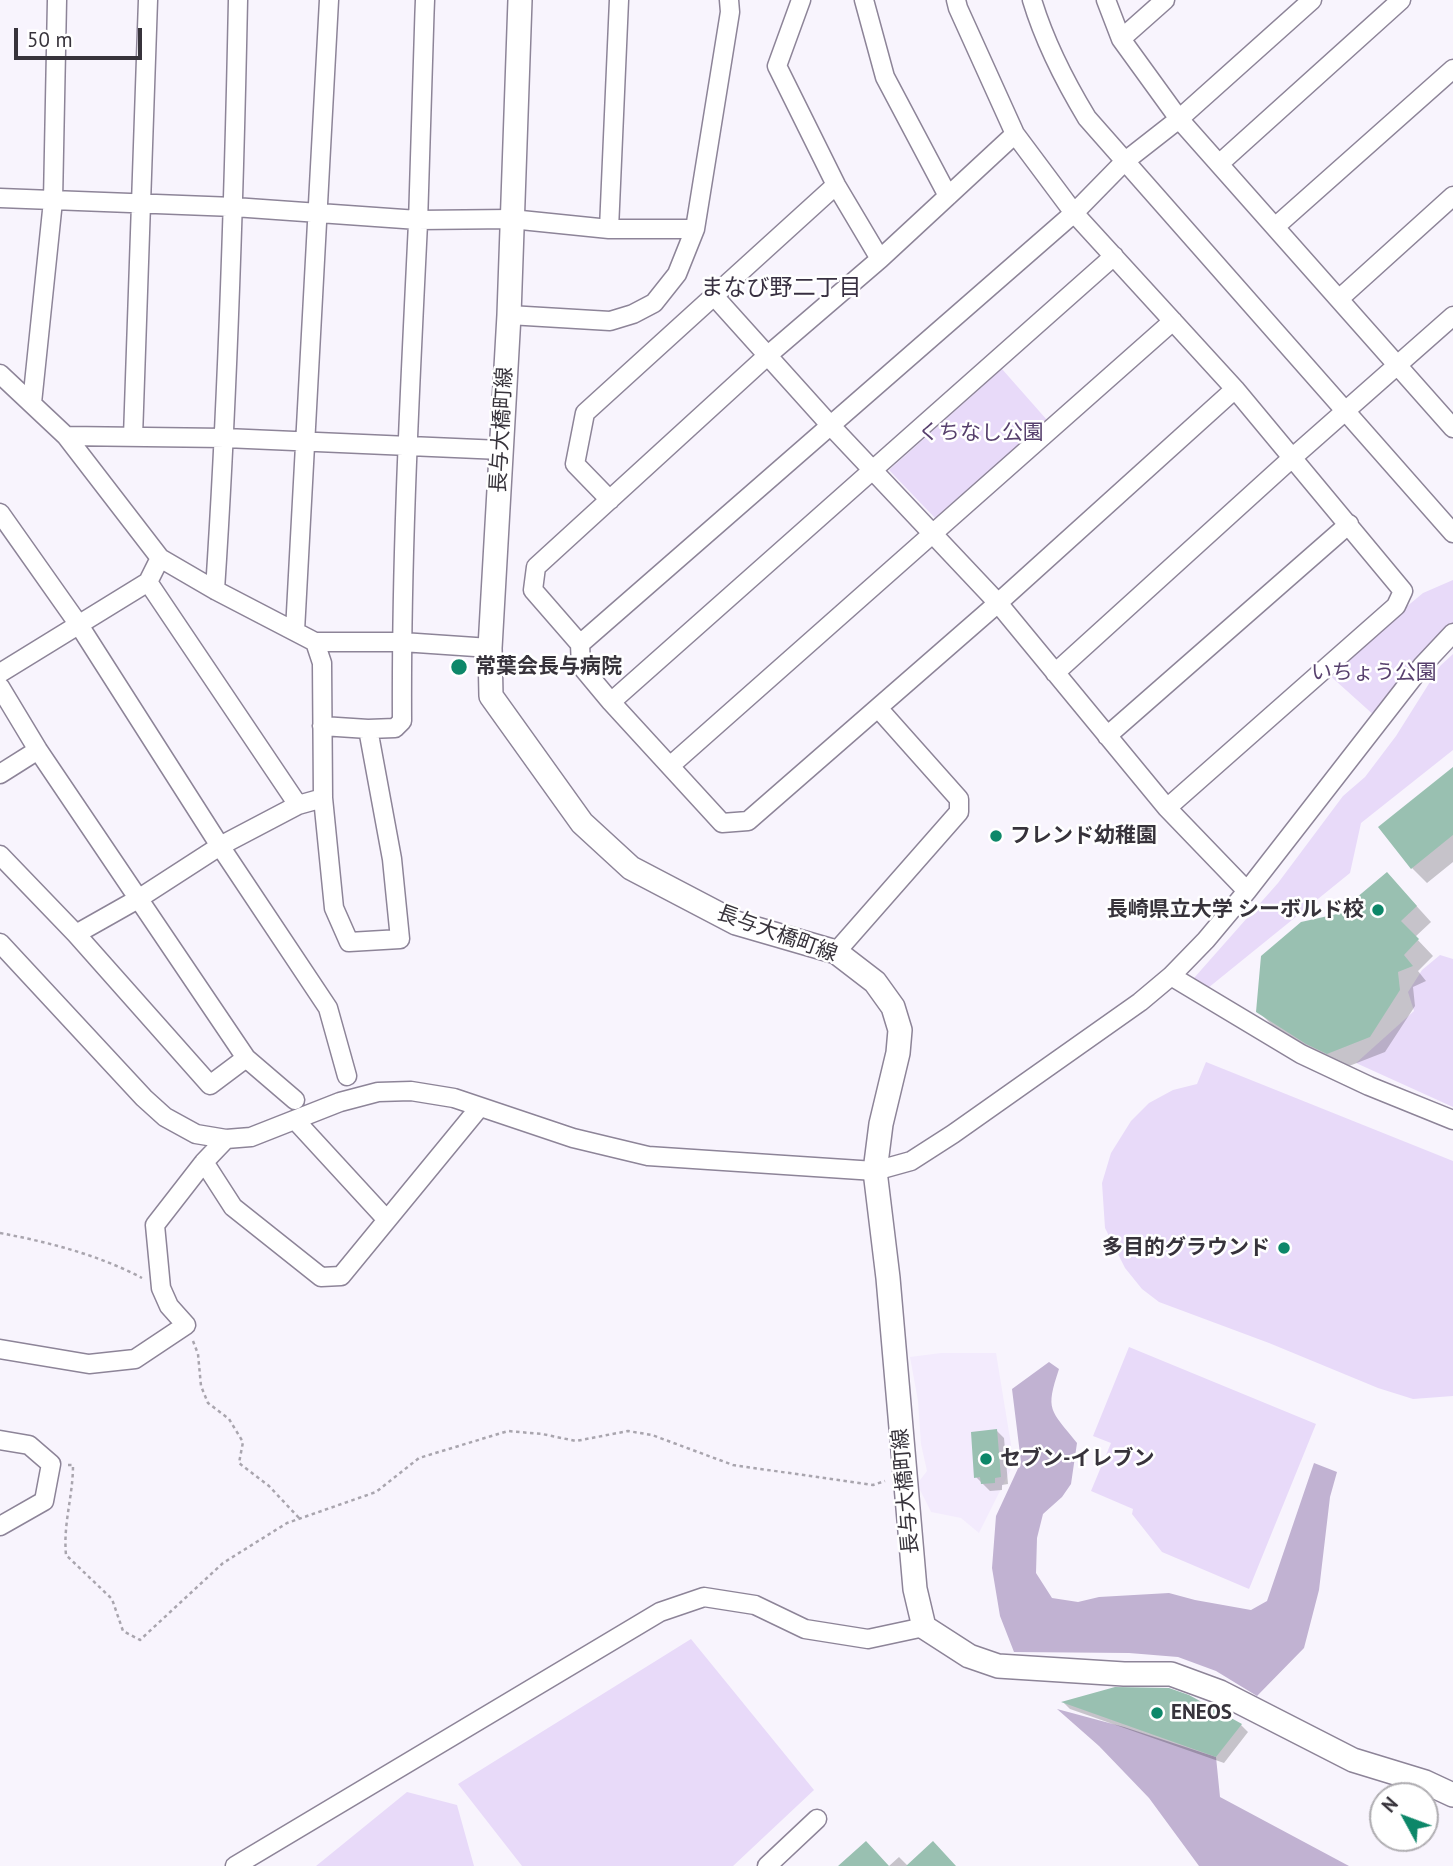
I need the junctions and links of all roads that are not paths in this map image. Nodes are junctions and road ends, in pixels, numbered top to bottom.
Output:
1 (57, 0) edge
2 (148, 0) edge
3 (238, 0) edge
4 (329, 0) edge
5 (425, 0) edge
6 (520, 0) edge
7 (619, 0) edge
8 (729, 0) edge
9 (801, 0) edge
10 (864, 0) edge
11 (956, 0) edge
12 (1032, 0) edge
13 (1106, 0) edge
14 (1165, 0) edge
15 (1312, 0) edge
16 (1401, 0) edge
17 (1121, 39) junction
18 (1453, 69) edge
19 (1179, 119) junction
20 (1015, 134) junction
21 (1124, 162) junction
22 (1219, 164) junction
23 (836, 186) junction
24 (948, 196) junction
25 (1453, 196) edge
26 (0, 198) edge
27 (53, 201) junction
28 (141, 204) junction
29 (234, 207) junction
30 (317, 213) junction
31 (1074, 213) junction
32 (511, 219) junction
33 (418, 220) junction
34 (1275, 227) junction
35 (609, 229) junction
36 (695, 229) junction
37 (1114, 257) junction
38 (880, 259) junction
39 (713, 296) junction
40 (1339, 299) junction
41 (509, 315) junction
42 (1453, 316) edge
43 (1173, 321) junction
44 (768, 356) junction
45 (1398, 366) junction
46 (0, 374) edge
47 (1235, 389) junction
48 (32, 403) junction
49 (1346, 411) junction
50 (831, 426) junction
51 (1453, 428) edge
52 (66, 436) junction
53 (133, 437) junction
54 (225, 438) junction
55 (305, 442) junction
56 (407, 447) junction
57 (501, 450) junction
58 (1292, 458) junction
59 (874, 470) junction
60 (610, 500) junction
61 (3, 524) edge
62 (1349, 524) junction
63 (1453, 533) edge
64 (934, 534) junction
65 (160, 558) junction
66 (148, 582) junction
67 (215, 590) junction
68 (998, 603) junction
69 (79, 625) junction
70 (295, 631) junction
71 (1453, 633) edge
72 (315, 642) junction
73 (402, 642) junction
74 (580, 644) junction
75 (490, 648) junction
76 (0, 673) edge
77 (1055, 673) junction
78 (0, 687) edge
79 (611, 702) junction
80 (878, 708) junction
81 (322, 726) junction
82 (368, 729) junction
83 (1107, 736) junction
84 (38, 750) junction
85 (670, 766) junction
86 (0, 774) edge
87 (323, 798) junction
88 (298, 805) junction
89 (1167, 808) junction
90 (220, 846) junction
91 (0, 855) edge
92 (1247, 891) junction
93 (138, 899) junction
94 (76, 934) junction
95 (0, 943) edge
96 (836, 952) junction
97 (1171, 976) junction
98 (246, 1058) junction
99 (348, 1076) dead end
100 (295, 1100) dead end
101 (479, 1108) junction
102 (295, 1120) junction
103 (1453, 1120) edge
104 (226, 1139) junction
105 (204, 1162) junction
106 (875, 1171) junction
107 (387, 1220) junction
108 (0, 1349) edge
109 (0, 1440) edge
110 (0, 1526) edge
111 (924, 1627) junction
112 (1453, 1795) edge
113 (817, 1819) dead end
114 (234, 1866) edge
115 (767, 1866) edge

1 - 27 street
2 - 28 street
3 - 29 street
4 - 30 street
5 - 33 street
6 - 32 main road, 長与大橋町線
7 - 35 street
8 - 36 street
9 - 23 street
10 - 24 street
11 - 20 street
12 - 21 street
13 - 17 street
14 - 17 street
15 - 19 street
16 - 22 street
17 - 19 street
18 - 34 street
19 - 21 street
19 - 22 street
20 - 24 street
20 - 31 street
21 - 31 street
21 - 49 street
22 - 34 street
23 - 38 street
23 - 39 street
24 - 38 street
25 - 40 street
26 - 27 street
27 - 28 street
27 - 48 street
28 - 29 street
28 - 53 street
29 - 30 street
29 - 54 street
30 - 33 street
30 - 55 street
31 - 37 street
31 - 50 street
32 - 33 street
32 - 35 street
32 - 41 main road, 長与大橋町線
33 - 56 street
34 - 40 street
35 - 36 street
36 - 41 street
37 - 43 street
37 - 59 street
38 - 44 street
39 - 44 street
39 - 60 street
40 - 45 street
41 - 57 main road, 長与大橋町線
42 - 45 street
43 - 47 street
43 - 64 street
44 - 50 street
44 - 60 street
45 - 49 street
45 - 51 street
46 - 48 street
47 - 58 street
47 - 68 street
48 - 52 street
49 - 58 street
49 - 63 street
50 - 59 street
50 - 74 street
52 - 53 street
52 - 65 street
53 - 54 street
54 - 55 street
54 - 67 street
55 - 56 street
55 - 70 street
56 - 57 street
56 - 73 street
57 - 75 main road, 長与大橋町線
58 - 62 street
58 - 77 street
59 - 64 street
59 - 79 street
60 - 74 street
61 - 69 street
62 - 83 street
62 - 89 street
64 - 68 street
64 - 85 street
65 - 66 street
65 - 67 street
66 - 69 street
66 - 88 street
67 - 70 street
68 - 77 street
68 - 80 street
69 - 76 street
69 - 90 street
70 - 72 street
71 - 92 street
72 - 73 street
72 - 81 street
73 - 75 street
73 - 82 street
74 - 79 street
75 - 96 main road, 長与大橋町線
77 - 83 street
78 - 84 street
79 - 85 street
80 - 85 street
80 - 96 street
81 - 82 street
81 - 87 street
82 - 87 street
83 - 89 street
84 - 86 street
84 - 93 street
87 - 88 street
88 - 90 street
89 - 92 street
90 - 93 street
90 - 99 street
91 - 94 street
92 - 97 street
93 - 94 street
93 - 98 street
94 - 98 street
95 - 104 street
96 - 106 main road, 長与大橋町線
97 - 103 street
97 - 106 street
98 - 100 street
101 - 102 street
101 - 106 street
101 - 107 street
102 - 104 street
102 - 107 street
104 - 105 street
105 - 107 street
105 - 108 street
106 - 111 main road, 長与大橋町線
109 - 110 street
111 - 112 main road
111 - 114 street
113 - 115 street

